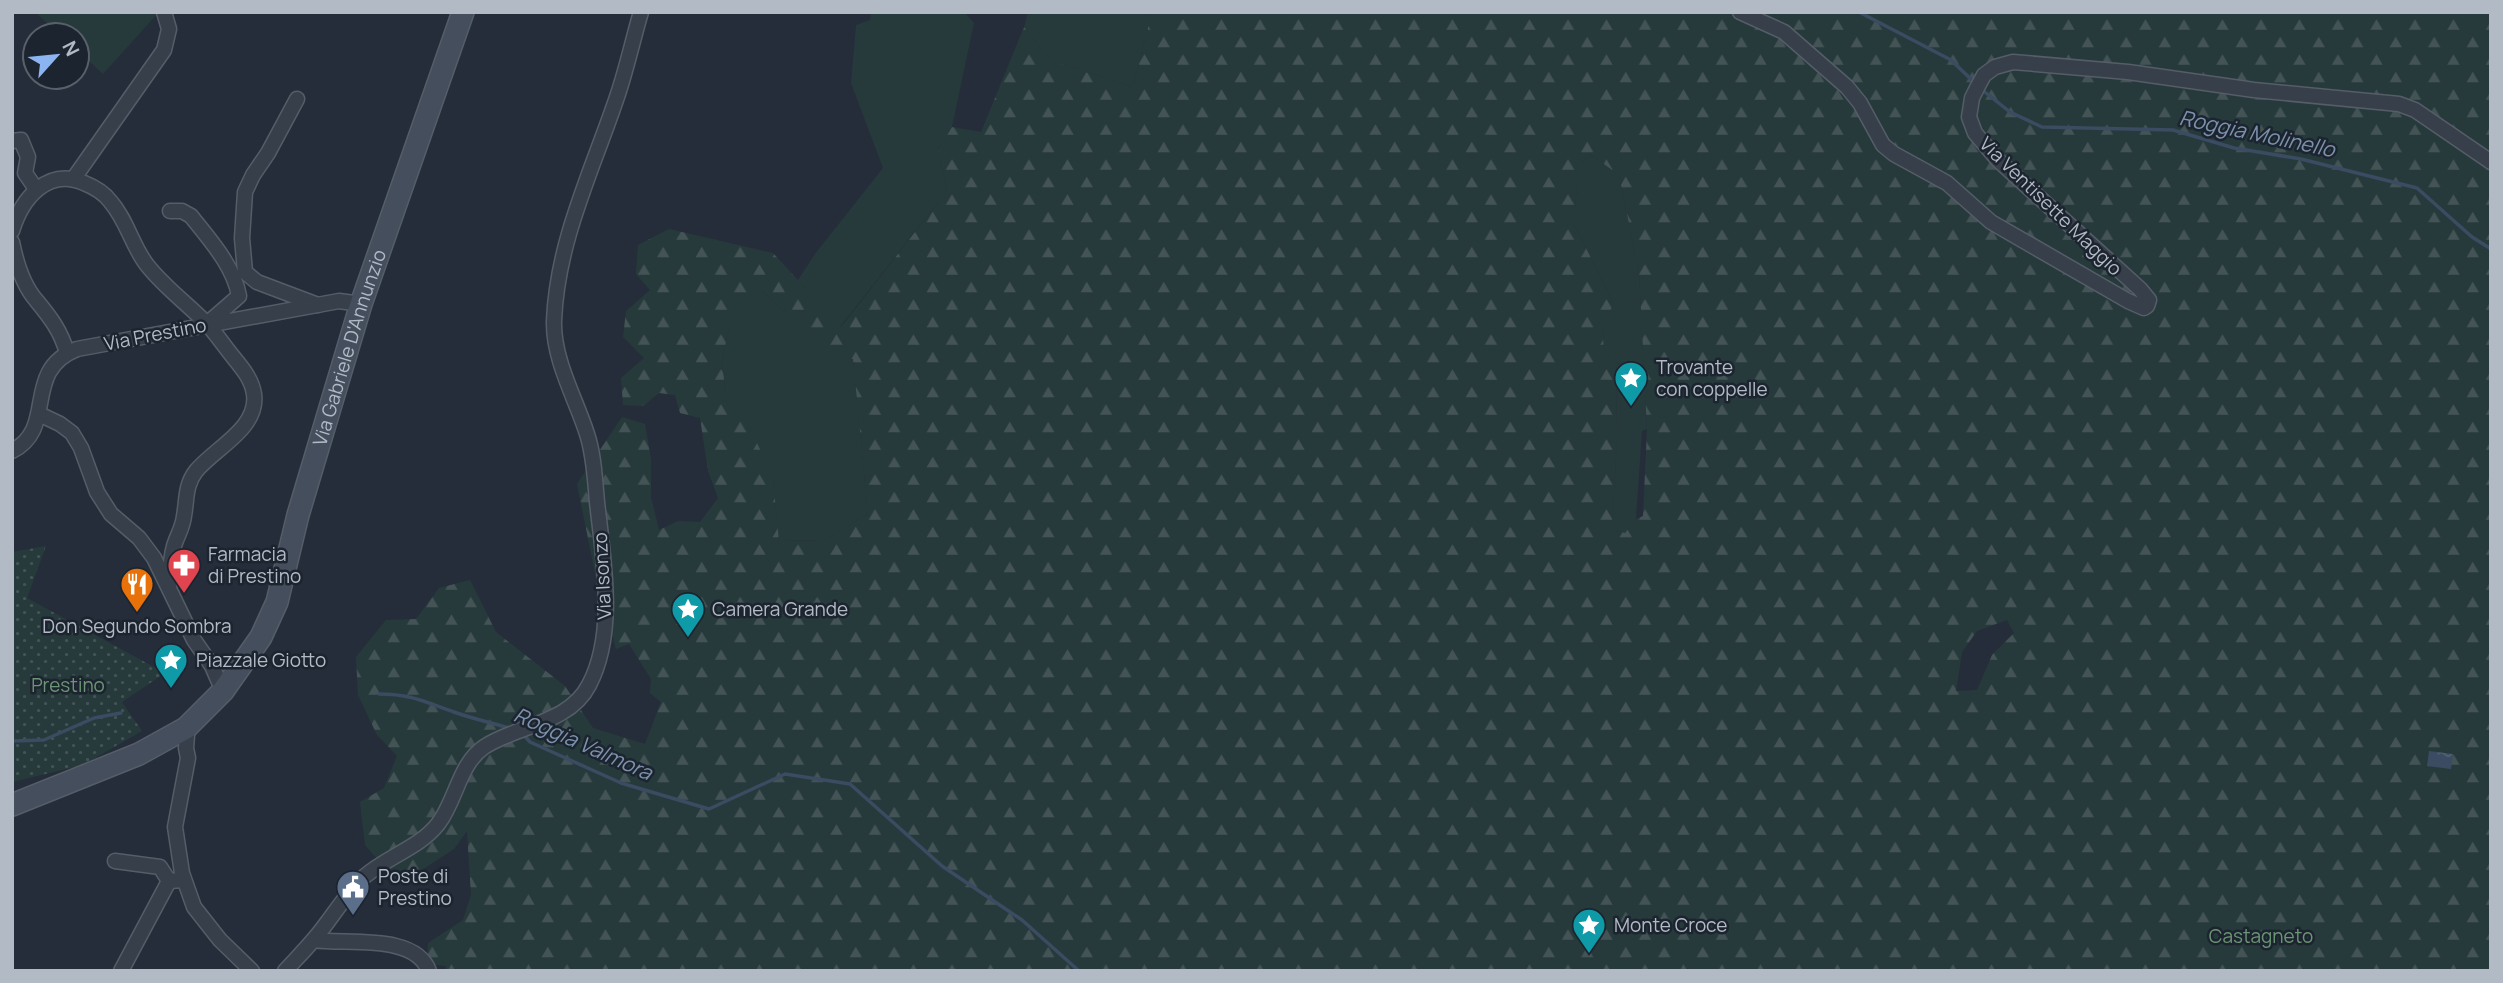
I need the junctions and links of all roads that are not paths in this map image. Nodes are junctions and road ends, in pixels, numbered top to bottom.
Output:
1 (164, 12) edge
2 (463, 12) edge
3 (641, 12) edge
4 (1740, 12) edge
5 (297, 99) dead end
6 (12, 141) edge
7 (2491, 162) edge
8 (74, 178) junction
9 (36, 189) junction
10 (170, 211) dead end
11 (12, 231) edge
12 (12, 242) edge
13 (13, 256) edge
14 (361, 304) junction
15 (319, 305) junction
16 (207, 324) junction
17 (67, 353) junction
18 (39, 414) junction
19 (12, 451) edge
20 (169, 589) junction
21 (226, 686) junction
22 (202, 706) junction
23 (182, 743) junction
24 (120, 761) junction
25 (12, 805) edge
26 (115, 861) dead end
27 (177, 881) junction
28 (314, 940) junction
29 (121, 971) edge
30 (252, 971) edge
31 (285, 971) edge
32 (429, 971) edge

1 - 8 street
2 - 14 main road, Via Gabriele D'Annunzio
3 - 28 street, Via Isonzo
4 - 7 street, Via Ventisette Maggio
5 - 15 street
6 - 9 street
8 - 9 street
8 - 16 street
9 - 11 street
10 - 16 street
12 - 13 street
13 - 17 street
14 - 15 street, Via Prestino
14 - 21 main road, Via Gabriele D'Annunzio
15 - 16 street, Via Prestino
16 - 17 street, Via Prestino
16 - 20 street
17 - 18 street
18 - 19 street
18 - 20 street
20 - 21 street
21 - 22 main road, Via Gabriele D'Annunzio
22 - 23 main road, Via Gabriele D'Annunzio
22 - 23 street
22 - 24 main road, Via Gabriele D'Annunzio
23 - 24 main road, Via Gabriele D'Annunzio
23 - 27 street
24 - 25 main road, Via Gabriele D'Annunzio
26 - 27 street
27 - 29 street
27 - 30 street
28 - 31 street, Via Isonzo
28 - 32 street

